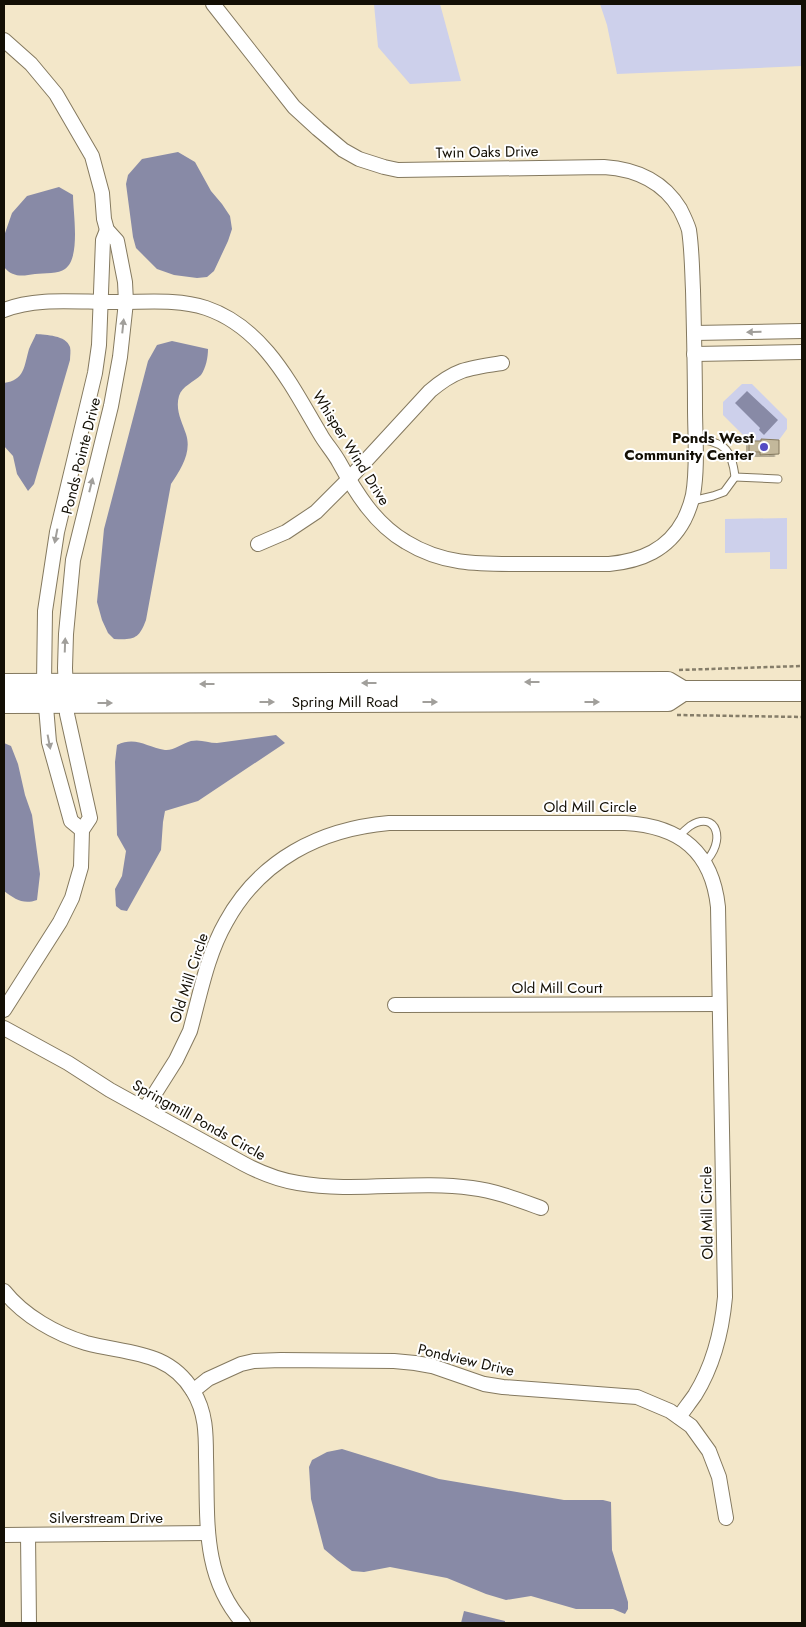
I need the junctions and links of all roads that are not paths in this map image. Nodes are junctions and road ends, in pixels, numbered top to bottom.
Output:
1 (213, 4) edge
2 (4, 40) edge
3 (107, 230) junction
4 (100, 302) junction
5 (126, 302) junction
6 (4, 310) edge
7 (802, 331) edge
8 (694, 344) junction
9 (802, 352) edge
10 (502, 363) dead end
11 (695, 438) junction
12 (735, 477) junction
13 (778, 479) dead end
14 (348, 480) junction
15 (692, 500) junction
16 (258, 544) dead end
17 (4, 684) edge
18 (802, 691) edge
19 (45, 693) junction
20 (66, 694) junction
21 (4, 703) edge
22 (82, 830) junction
23 (678, 837) junction
24 (704, 863) junction
25 (719, 1004) junction
26 (395, 1005) dead end
27 (4, 1010) edge
28 (4, 1028) edge
29 (145, 1109) junction
30 (541, 1208) dead end
31 (4, 1292) edge
32 (193, 1391) junction
33 (679, 1417) junction
34 (726, 1518) dead end
35 (208, 1533) junction
36 (4, 1535) edge
37 (28, 1535) junction
38 (30, 1623) edge
39 (243, 1623) edge

1 - 8 street, Twin Oaks Drive
2 - 3 street, Ponds Pointe Drive
3 - 4 street, Ponds Pointe Drive
3 - 5 street, Ponds Pointe Drive
4 - 5 street, Whisper Wind Drive
4 - 6 street, Whisper Wind Drive
4 -> 19 street, Ponds Pointe Drive
5 - 14 street, Whisper Wind Drive
20 -> 5 street, Ponds Pointe Drive
7 -> 8 street
8 - 9 street
8 - 11 street, Whisper Wind Drive
10 - 14 street
11 - 12 lane
11 - 15 street, Whisper Wind Drive
12 - 13 lane
12 - 15 lane
14 - 15 street, Whisper Wind Drive
14 - 16 street
17 - 19 street, Spring Mill Road
18 - 20 street, Spring Mill Road
19 - 20 street, Spring Mill Road
19 - 21 street, Spring Mill Road
19 -> 22 street, Ponds Pointe Drive
20 - 22 street, Ponds Pointe Drive
22 - 27 street, Ponds Pointe Drive
23 - 24 street, Old Mill Circle
23 - 24 lane
23 - 29 street, Old Mill Circle
24 - 25 street, Old Mill Circle
25 - 26 street, Old Mill Court
25 - 33 street, Old Mill Circle
28 - 29 street, Springmill Ponds Circle
29 - 30 street, Springmill Ponds Circle
31 - 32 street
32 - 33 street, Pondview Drive
32 - 35 street
33 - 34 street, Pondview Drive
35 - 37 street, Silverstream Drive
35 - 39 street
36 - 37 street, Silverstream Drive
37 - 38 street

